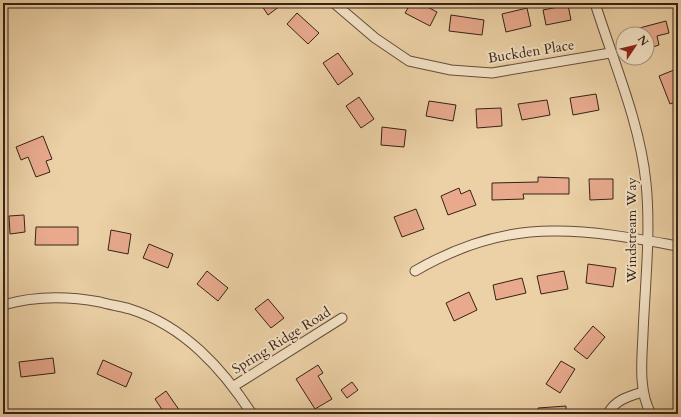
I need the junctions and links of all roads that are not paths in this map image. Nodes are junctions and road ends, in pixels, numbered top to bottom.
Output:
1 (334, 3) edge
2 (595, 3) edge
3 (610, 53) junction
4 (648, 241) junction
5 (678, 246) edge
6 (415, 271) dead end
7 (3, 305) edge
8 (342, 318) dead end
9 (234, 386) junction
10 (643, 392) junction
11 (252, 414) edge
12 (608, 414) edge
13 (651, 414) edge

1 - 3 street, Buckden Place
2 - 3 street, Windstream Way
3 - 4 street, Windstream Way
4 - 5 street
4 - 6 street
4 - 10 street, Windstream Way
7 - 9 street
8 - 9 street, Spring Ridge Road
9 - 11 street
10 - 12 street
10 - 13 street, Windstream Way

